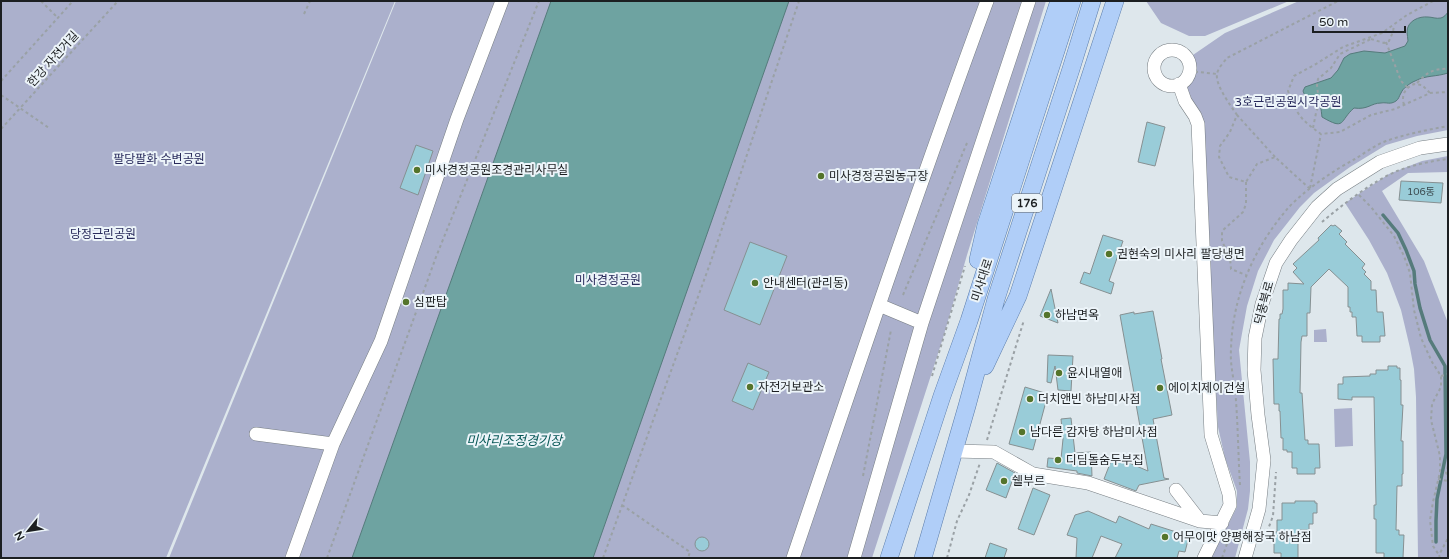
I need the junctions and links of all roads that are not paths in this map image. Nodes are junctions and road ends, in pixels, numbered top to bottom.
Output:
1 (502, 1) edge
2 (988, 1) edge
3 (1029, 1) edge
4 (1059, 1) edge
5 (1072, 1) edge
6 (1092, 1) edge
7 (1115, 1) edge
8 (1179, 84) junction
9 (1448, 144) edge
10 (879, 305) junction
11 (922, 322) junction
12 (942, 396) junction
13 (966, 406) junction
14 (256, 434) dead end
15 (333, 444) junction
16 (954, 451) junction
17 (1176, 490) dead end
18 (1200, 521) junction
19 (1222, 523) junction
20 (292, 558) edge
21 (793, 558) edge
22 (854, 558) edge
23 (890, 558) edge
24 (923, 558) edge
25 (1204, 558) edge
26 (1245, 558) edge

1 - 15 street
2 - 10 street
3 - 11 street
4 - 12 main road
5 - 12 main road, 미사대로 / 176
6 - 13 main road, 미사대로 / 176
7 - 13 main road
8 - 8 street
8 - 19 street
9 - 26 street, 덕풍북로
10 - 11 street
10 - 21 street
11 - 22 street
12 - 23 main road, 미사대로 / 176
13 - 16 main road, 미사대로 / 176
14 - 15 street
15 - 20 street
16 - 18 street
16 - 24 main road, 미사대로 / 176
17 - 18 street
18 - 19 street
19 - 25 street

